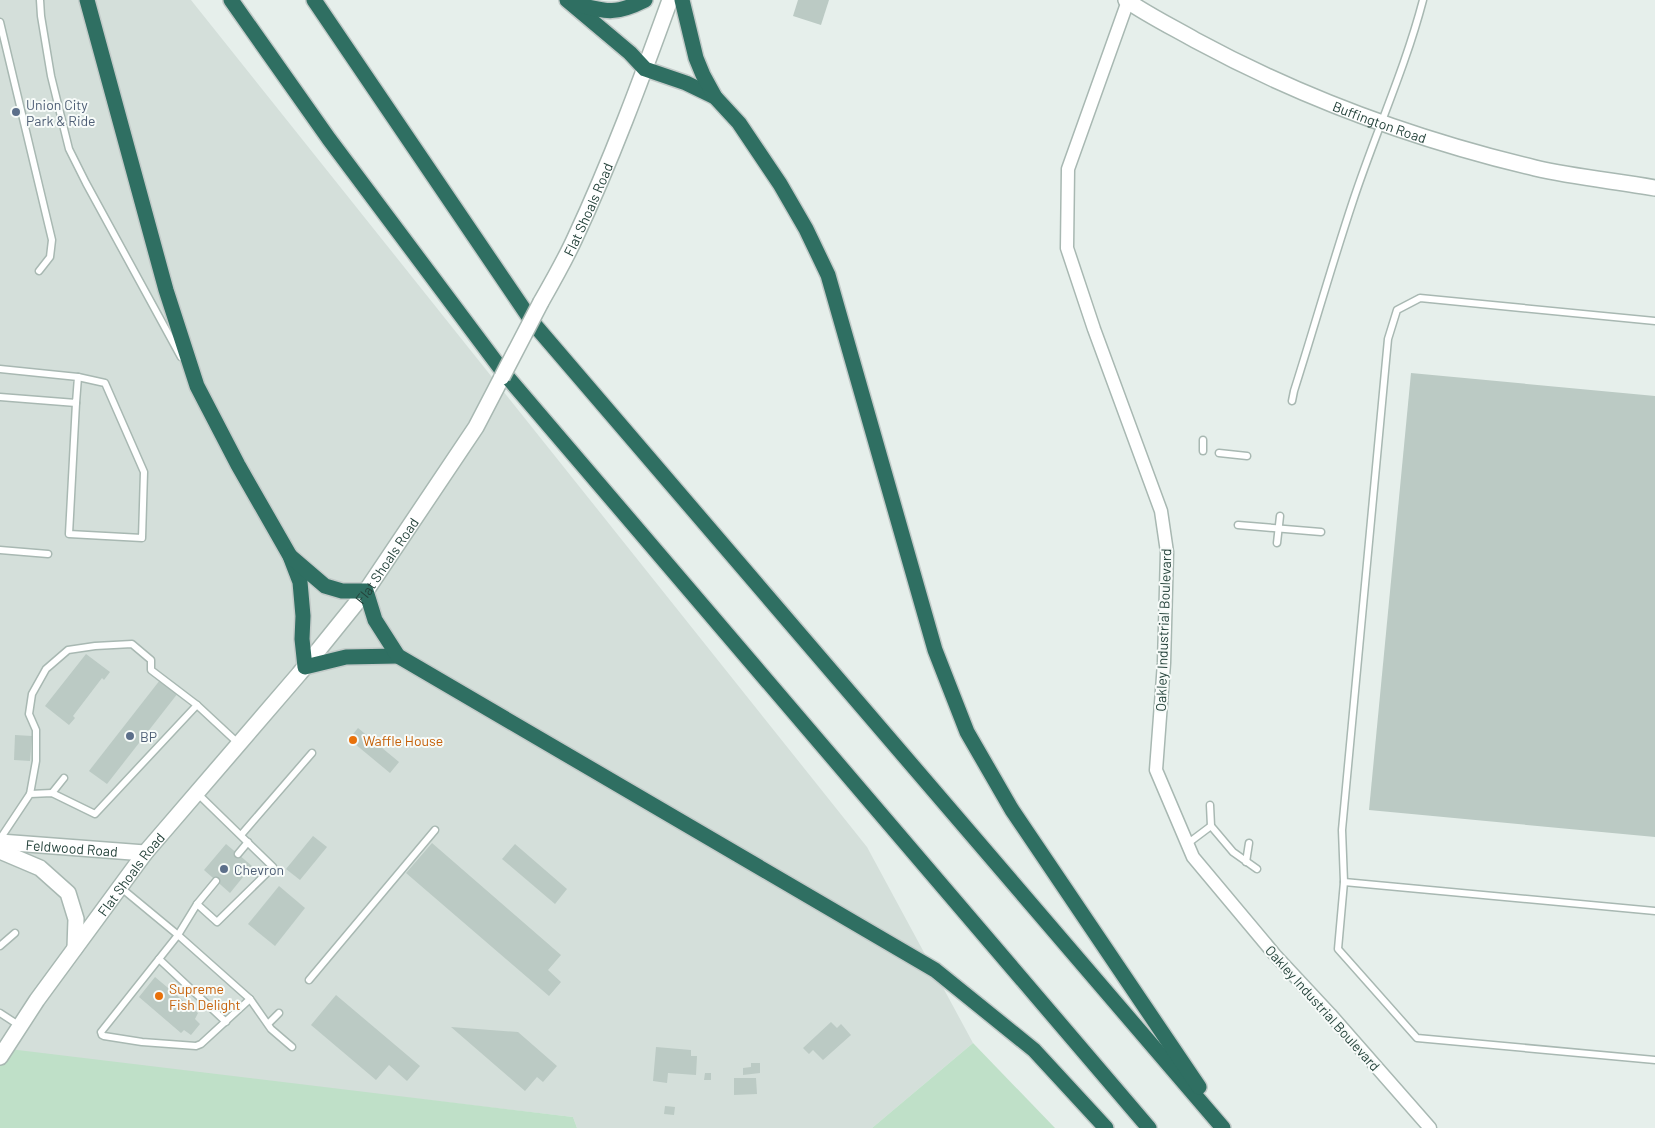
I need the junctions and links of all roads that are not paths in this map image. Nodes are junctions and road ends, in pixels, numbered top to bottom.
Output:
1 (40, 0) edge
2 (87, 0) edge
3 (231, 0) edge
4 (314, 0) edge
5 (645, 0) edge
6 (670, 0) edge
7 (682, 0) edge
8 (1128, 0) edge
9 (1423, 0) edge
10 (568, 1) edge
11 (0, 22) edge
12 (645, 69) junction
13 (715, 97) junction
14 (1380, 122) junction
15 (1655, 188) edge
16 (39, 271) dead end
17 (1655, 321) edge
18 (0, 369) edge
19 (78, 377) junction
20 (197, 386) junction
21 (0, 397) edge
22 (1292, 401) dead end
23 (76, 403) junction
24 (1203, 440) dead end
25 (1203, 451) dead end
26 (1219, 453) dead end
27 (1247, 456) dead end
28 (1280, 516) dead end
29 (1238, 524) dead end
30 (1279, 527) junction
31 (1321, 532) dead end
32 (1277, 543) dead end
33 (0, 550) edge
34 (48, 554) dead end
35 (290, 556) junction
36 (366, 591) junction
37 (398, 656) junction
38 (305, 667) junction
39 (197, 705) junction
40 (239, 744) junction
41 (312, 753) dead end
42 (64, 778) dead end
43 (52, 792) junction
44 (197, 793) junction
45 (30, 794) junction
46 (1210, 805) dead end
47 (1211, 826) junction
48 (435, 830) dead end
49 (241, 835) junction
50 (0, 841) edge
51 (248, 842) junction
52 (1248, 843) dead end
53 (1187, 844) junction
54 (0, 851) edge
55 (145, 853) junction
56 (238, 854) dead end
57 (1246, 862) junction
58 (1257, 869) dead end
59 (216, 881) dead end
60 (1344, 882) junction
61 (120, 887) junction
62 (197, 904) junction
63 (1655, 912) edge
64 (15, 933) dead end
65 (178, 935) junction
66 (0, 946) edge
67 (75, 948) junction
68 (159, 959) junction
69 (309, 980) dead end
70 (250, 999) junction
71 (0, 1013) edge
72 (279, 1013) dead end
73 (226, 1022) junction
74 (268, 1024) junction
75 (20, 1026) junction
76 (292, 1047) dead end
77 (0, 1057) edge
78 (1655, 1060) edge
79 (1430, 1127) edge
80 (1106, 1128) edge
81 (1149, 1128) edge
82 (1225, 1128) edge

1 - 20 lane
2 - 20 highway
3 - 81 highway
4 - 82 highway
5 - 10 highway
6 - 12 street, Flat Shoals Road
7 - 13 highway
8 - 14 street, Buffington Road
8 - 53 street, Oakley Industrial Boulevard
9 - 14 lane
10 - 12 highway
11 - 16 lane
12 - 13 highway
12 - 36 street, Flat Shoals Road, bridge
13 - 82 highway
14 - 15 street, Buffington Road
14 - 22 lane
17 - 60 lane
18 - 19 lane
19 - 23 lane
19 - 23 lane
20 - 35 highway
21 - 23 lane
24 - 25 lane
26 - 27 lane
28 - 30 lane
29 - 30 lane
30 - 31 lane
30 - 32 lane
33 - 34 lane
35 - 36 highway
35 - 38 highway
36 - 37 highway
36 - 38 street, Flat Shoals Road
37 - 38 highway
37 - 80 highway
38 - 40 street, Flat Shoals Road
39 - 40 lane
39 - 43 lane
39 - 45 lane
40 - 44 street, Flat Shoals Road
41 - 49 lane
42 - 43 lane
43 - 45 lane
44 - 49 lane
44 - 55 street, Flat Shoals Road
45 - 50 lane
46 - 47 lane
47 - 53 lane
47 - 57 lane
48 - 69 lane
49 - 51 lane
50 - 55 street, Feldwood Road
51 - 56 lane
51 - 62 lane
52 - 57 lane
53 - 79 street, Oakley Industrial Boulevard
54 - 67 street
55 - 61 street, Flat Shoals Road
57 - 58 lane
59 - 62 lane
60 - 63 lane
60 - 78 lane
61 - 65 lane
61 - 67 street, Flat Shoals Road
62 - 65 lane
64 - 66 lane
65 - 68 lane
65 - 70 lane
67 - 75 street, Flat Shoals Road
68 - 73 lane
68 - 73 lane
70 - 73 lane
70 - 74 lane
71 - 75 lane
72 - 74 lane
74 - 76 lane
75 - 77 street, Flat Shoals Road

